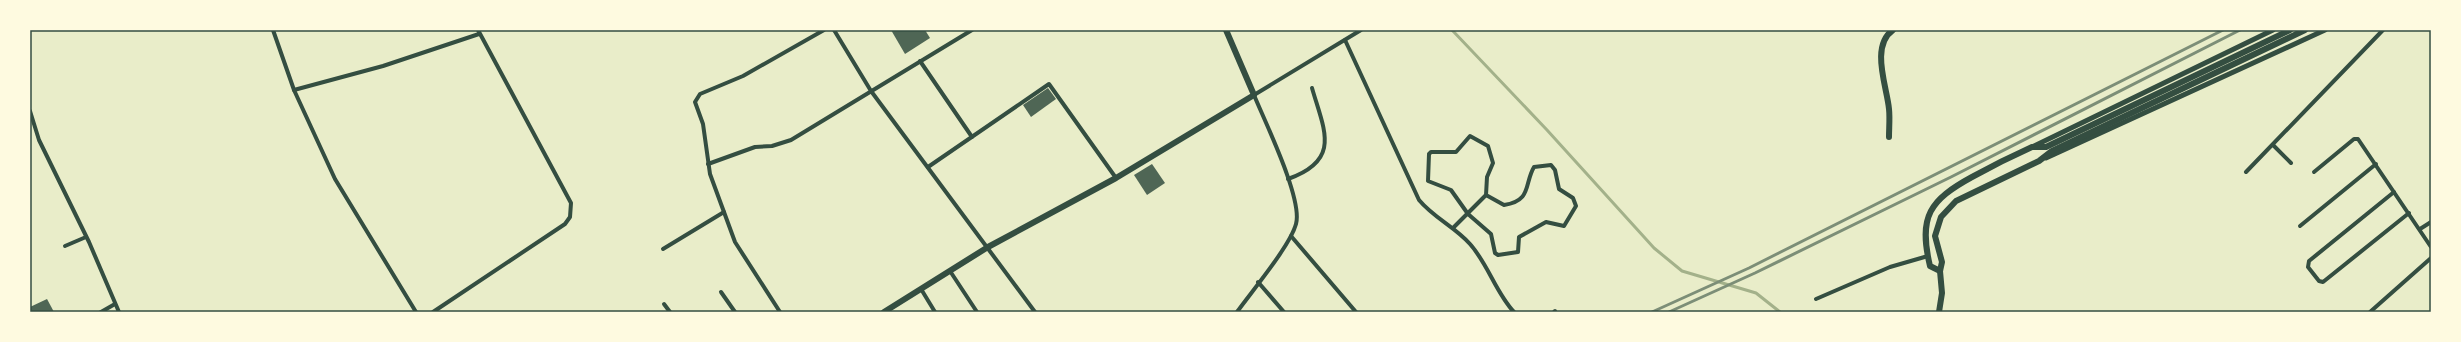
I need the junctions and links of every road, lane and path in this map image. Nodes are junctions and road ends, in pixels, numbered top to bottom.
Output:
1 (273, 30) edge
2 (824, 30) edge
3 (834, 30) edge
4 (972, 30) edge
5 (1226, 30) edge
6 (1361, 30) edge
7 (1893, 30) edge
8 (2273, 30) edge
9 (2290, 30) edge
10 (2305, 30) edge
11 (2325, 30) edge
12 (2383, 30) edge
13 (478, 32) edge
14 (1345, 40) junction
15 (920, 61) junction
16 (1312, 88) dead end
17 (294, 90) junction
18 (871, 90) junction
19 (1254, 95) junction
20 (30, 111) edge
21 (972, 137) junction
22 (1889, 137) dead end
23 (2273, 145) junction
24 (2032, 147) junction
25 (2039, 161) junction
26 (2291, 163) dead end
27 (708, 164) junction
28 (2376, 164) junction
29 (928, 167) junction
30 (2246, 172) dead end
31 (2314, 172) dead end
32 (1116, 178) junction
33 (1288, 179) junction
34 (2394, 192) junction
35 (1486, 194) junction
36 (1932, 209) junction
37 (724, 212) junction
38 (2409, 213) junction
39 (1468, 214) junction
40 (1941, 217) junction
41 (2431, 222) edge
42 (2300, 226) dead end
43 (1453, 228) junction
44 (2420, 229) junction
45 (1291, 236) junction
46 (86, 237) junction
47 (65, 246) dead end
48 (988, 247) junction
49 (2431, 247) edge
50 (664, 249) dead end
51 (1928, 256) junction
52 (2431, 258) edge
53 (950, 271) junction
54 (1940, 271) junction
55 (1258, 282) junction
56 (921, 288) junction
57 (722, 292) dead end
58 (1816, 299) dead end
59 (115, 304) junction
60 (664, 304) dead end
61 (101, 312) edge
62 (119, 312) edge
63 (416, 312) edge
64 (433, 312) edge
65 (670, 312) edge
66 (734, 312) edge
67 (780, 312) edge
68 (884, 312) edge
69 (935, 312) edge
70 (977, 312) edge
71 (1035, 312) edge
72 (1237, 312) edge
73 (1284, 312) edge
74 (1356, 312) edge
75 (1514, 312) edge
76 (1939, 312) edge
77 (2370, 312) edge

1 - 17 street
2 - 27 street
3 - 18 street
4 - 15 street
5 - 19 main road
6 - 14 street
7 - 22 main road
8 - 24 street
9 - 24 main road
10 - 25 main road
11 - 25 street
12 - 23 street
13 - 17 street
13 - 64 street
14 - 19 street
14 - 43 street
15 - 18 street
15 - 21 street
16 - 33 street
17 - 63 street
18 - 27 street
18 - 29 street
19 - 32 main road
19 - 33 street
20 - 46 street
21 - 29 street
21 - 32 street
23 - 26 street
23 - 30 street
24 - 36 main road
25 - 40 main road
27 - 37 street
28 - 31 street
28 - 34 street
28 - 42 street
29 - 48 street
32 - 48 main road
33 - 45 street
34 - 38 street
34 - 38 street
35 - 39 street
35 - 39 street
35 - 39 street
36 - 40 main road
36 - 51 main road
37 - 50 street
37 - 67 street
38 - 44 street
39 - 43 street
40 - 54 main road
41 - 44 street
43 - 75 street
44 - 49 street
45 - 55 street
45 - 74 street
46 - 47 street
46 - 59 street
48 - 53 main road
48 - 71 street
51 - 54 main road
51 - 58 street
52 - 77 street
53 - 56 main road
53 - 70 street
54 - 76 main road
55 - 72 street
55 - 73 street
56 - 68 main road
56 - 69 street
57 - 66 street
59 - 61 street
59 - 62 street
60 - 65 street

